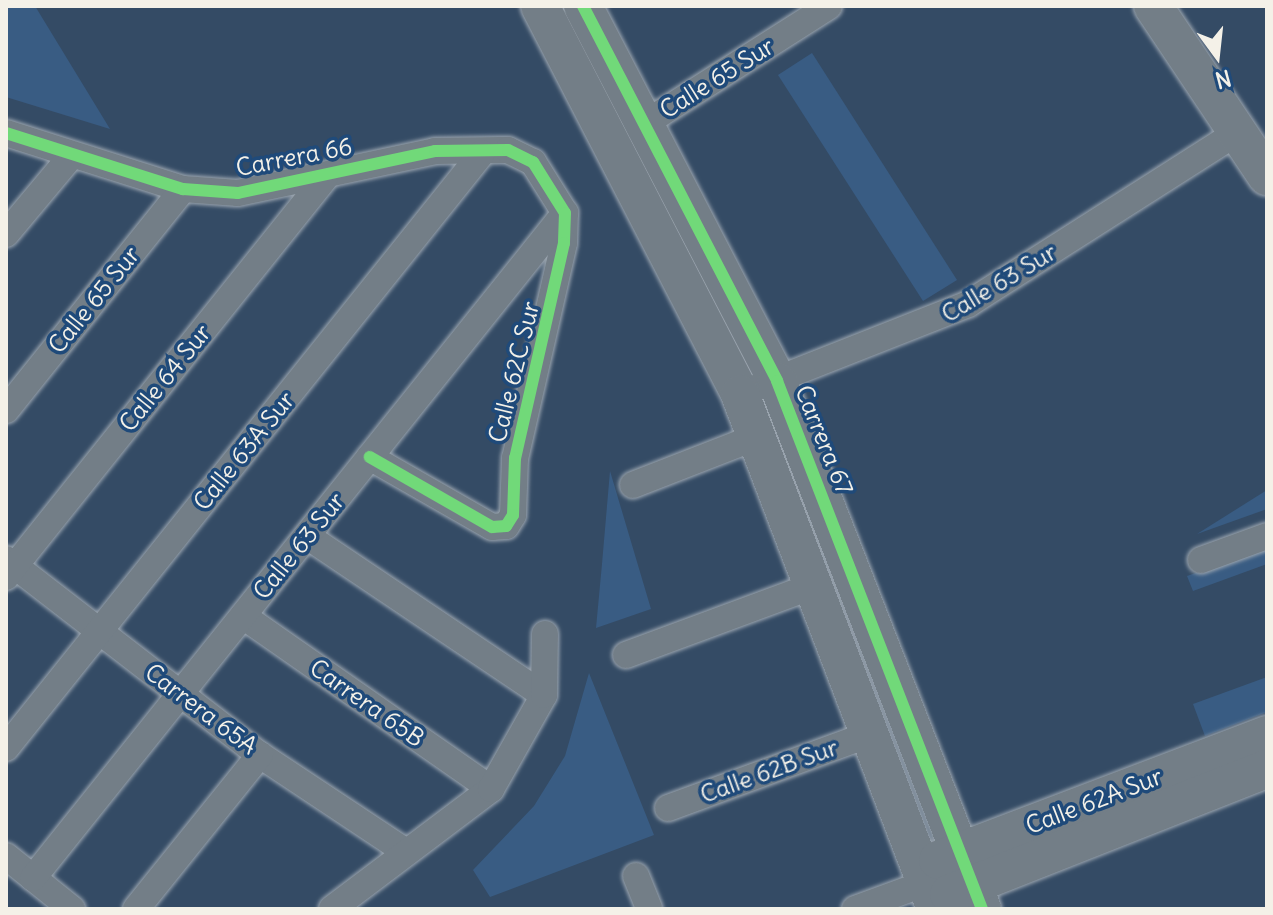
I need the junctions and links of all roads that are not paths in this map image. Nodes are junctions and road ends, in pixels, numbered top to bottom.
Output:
1 (540, 6) edge
2 (583, 6) edge
3 (829, 6) edge
4 (1153, 6) edge
5 (644, 124) junction
6 (1238, 132) junction
7 (6, 133) edge
8 (482, 153) junction
9 (72, 155) junction
10 (1267, 176) edge
11 (325, 178) junction
12 (183, 189) junction
13 (565, 213) junction
14 (6, 234) edge
15 (777, 381) junction
16 (740, 394) junction
17 (6, 410) edge
18 (756, 437) junction
19 (370, 457) junction
20 (633, 485) dead end
21 (307, 536) junction
22 (1267, 536) edge
23 (1201, 560) dead end
24 (9, 567) edge
25 (813, 586) junction
26 (243, 616) junction
27 (99, 632) junction
28 (545, 634) dead end
29 (626, 655) dead end
30 (180, 694) junction
31 (544, 695) junction
32 (870, 734) junction
33 (1267, 735) edge
34 (6, 748) edge
35 (260, 755) junction
36 (1267, 769) edge
37 (491, 789) junction
38 (668, 808) dead end
39 (403, 850) junction
40 (6, 856) edge
41 (636, 876) dead end
42 (33, 878) junction
43 (972, 882) edge
44 (929, 890) edge
45 (72, 909) edge
46 (136, 909) edge
47 (332, 909) edge
48 (649, 909) edge
49 (855, 909) edge

1 - 16 street
2 - 5 street, Carrera 67
3 - 5 street, Calle 65 Sur
4 - 6 street
5 - 15 street, Carrera 67
6 - 10 street
6 - 15 street, Calle 63 Sur
7 - 9 street, Carrera 66
8 - 11 street, Carrera 66
8 - 13 street, Carrera 66
8 - 27 street, Calle 63A Sur
9 - 12 street, Carrera 66
9 - 14 street
11 - 12 street, Carrera 66
11 - 24 street, Calle 64 Sur
12 - 17 street, Calle 65 Sur
13 - 19 street, Calle 63 Sur
13 - 19 street, Calle 62C Sur
15 - 16 street, Calle 63 Sur
15 - 43 street, Carrera 67
16 - 18 street
18 - 20 street
18 - 25 street
19 - 21 street, Calle 63 Sur
21 - 26 street, Calle 63 Sur
21 - 31 street
22 - 23 street
24 - 27 street, Carrera 65A
25 - 29 street
25 - 32 street
26 - 30 street, Calle 63 Sur
26 - 37 street, Carrera 65B
27 - 30 street, Carrera 65A
27 - 34 street, Calle 63A Sur
28 - 31 street
30 - 35 street, Carrera 65A
30 - 42 street, Calle 63 Sur
31 - 37 street
32 - 38 street, Calle 62B Sur
32 - 44 street
33 - 43 street, Calle 62A Sur
35 - 39 street, Carrera 65A
35 - 46 street
36 - 43 street, Calle 62A Sur
37 - 39 street
39 - 47 street
40 - 42 street
41 - 48 street
42 - 45 street
43 - 44 street, Calle 62A Sur
44 - 49 street, Calle 62A Sur

